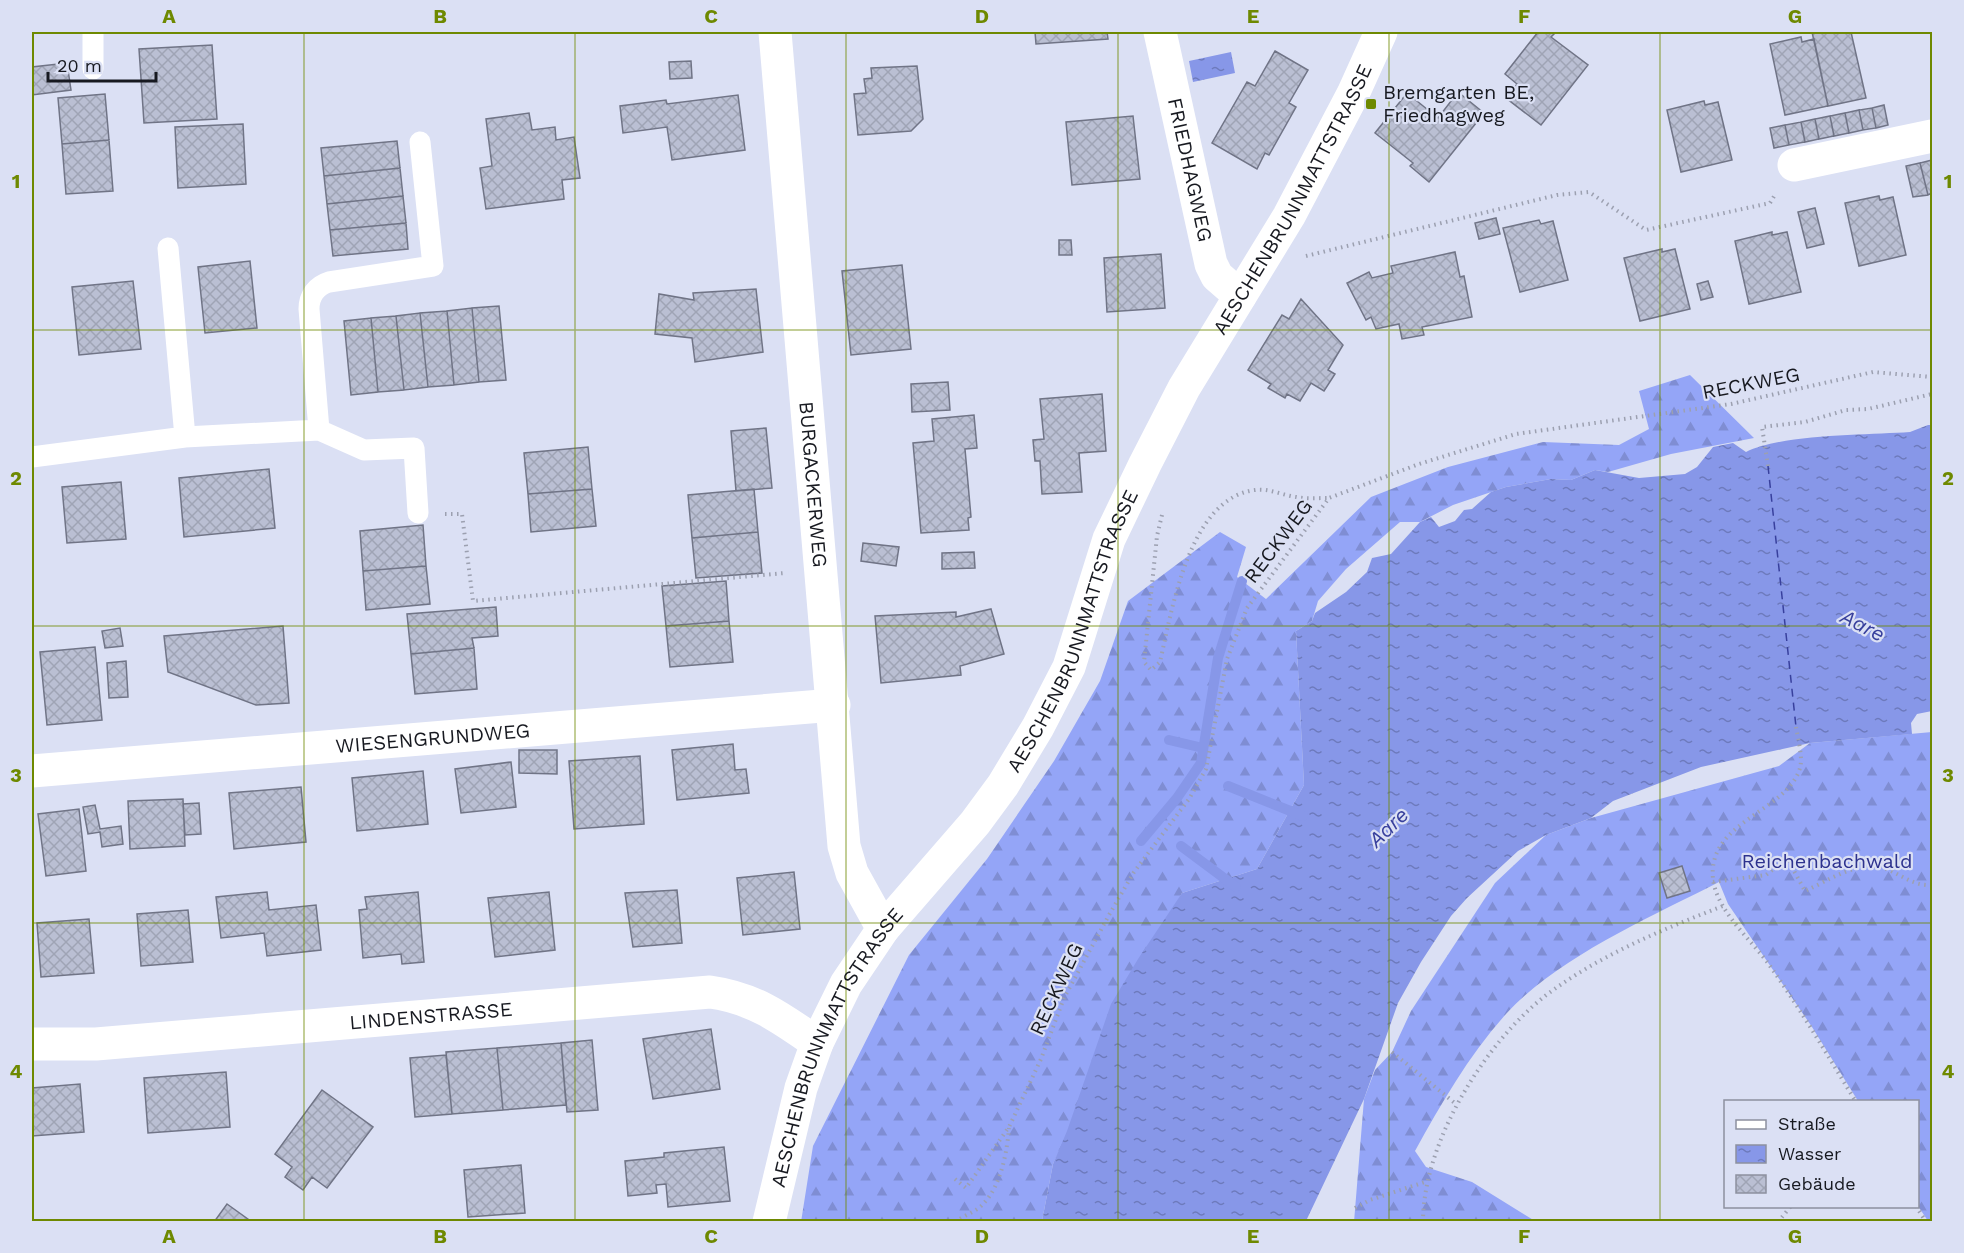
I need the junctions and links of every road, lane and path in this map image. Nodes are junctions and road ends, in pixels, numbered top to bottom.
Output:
1 (93, 32) edge
2 (775, 32) edge
3 (1160, 32) edge
4 (1381, 32) edge
5 (93, 69) dead end
6 (1932, 136) edge
7 (420, 142) dead end
8 (1794, 165) dead end
9 (1770, 203) dead end
10 (168, 248) dead end
11 (1259, 266) junction
12 (1240, 296) junction
13 (1932, 377) edge
14 (1932, 394) edge
15 (319, 430) junction
16 (185, 437) junction
17 (32, 457) edge
18 (1768, 466) dead end
19 (1329, 498) junction
20 (418, 513) joint
21 (1157, 536) dead end
22 (819, 570) junction
23 (834, 705) junction
24 (1796, 727) dead end
25 (32, 771) edge
26 (1713, 882) junction
27 (1932, 885) edge
28 (1723, 906) junction
29 (883, 928) junction
30 (817, 1043) junction
31 (32, 1044) edge
32 (1392, 1052) dead end
33 (1855, 1100) edge
34 (1456, 1104) junction
35 (1009, 1127) junction
36 (955, 1179) dead end
37 (1428, 1181) junction
38 (1355, 1208) dead end
39 (1789, 1208) edge
40 (1917, 1208) edge
41 (769, 1221) edge
42 (955, 1221) edge
43 (1423, 1221) edge
44 (1778, 1221) edge
45 (1926, 1221) edge

1 - 5 lane
2 - 22 street, BURGACKERWEG
3 - 12 street, FRIEDHAGWEG
4 - 11 street, AESCHENBRUNNMATTSTRASSE
6 - 8 street
7 - 15 lane
9 - 11 path
10 - 16 lane
11 - 12 street, AESCHENBRUNNMATTSTRASSE
12 - 29 street, AESCHENBRUNNMATTSTRASSE
13 - 19 path, RECKWEG
14 - 18 path
15 - 16 lane
15 - 20 lane
16 - 17 lane
19 - 21 path
19 - 35 path, RECKWEG
20 - 22 path
22 - 23 street, BURGACKERWEG
23 - 25 street, WIESENGRUNDWEG
23 - 29 street, BURGACKERWEG
24 - 26 path
26 - 27 path
26 - 28 path
28 - 33 path
28 - 34 path
29 - 30 street, AESCHENBRUNNMATTSTRASSE
30 - 31 street, LINDENSTRASSE
30 - 41 street, AESCHENBRUNNMATTSTRASSE
32 - 34 path
34 - 37 path
35 - 36 path
35 - 42 path
37 - 38 path
37 - 43 path
39 - 44 path
40 - 45 path

